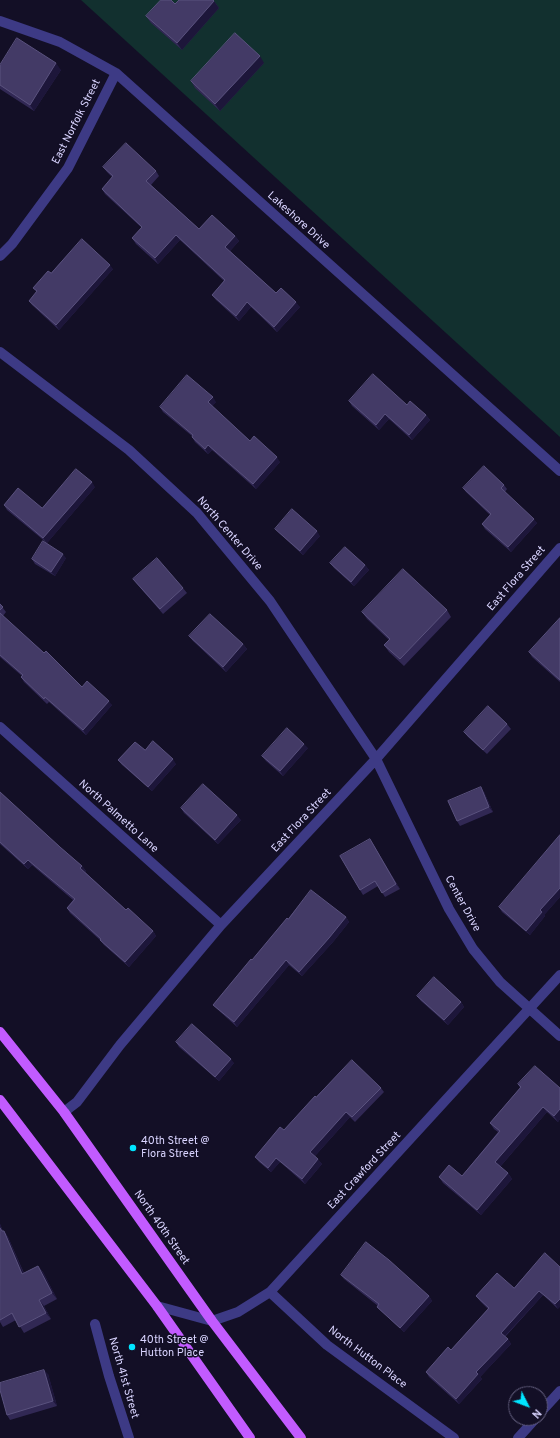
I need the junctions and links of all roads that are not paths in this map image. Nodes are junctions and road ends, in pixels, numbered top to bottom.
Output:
1 (0, 22) edge
2 (116, 73) junction
3 (0, 256) edge
4 (0, 352) edge
5 (560, 471) edge
6 (560, 548) edge
7 (0, 727) edge
8 (376, 759) junction
9 (220, 926) junction
10 (560, 975) edge
11 (530, 1009) junction
12 (0, 1032) edge
13 (560, 1036) edge
14 (0, 1100) edge
15 (64, 1112) junction
16 (270, 1292) junction
17 (158, 1306) junction
18 (212, 1321) junction
19 (95, 1324) dead end
20 (560, 1391) edge
21 (548, 1404) edge
22 (529, 1426) edge
23 (129, 1438) edge
24 (250, 1438) edge
25 (301, 1438) edge
26 (454, 1438) edge
27 (518, 1438) edge

1 - 2 street, Lakeshore Drive
2 - 3 street, East Norfolk Street
2 - 5 street, Lakeshore Drive
4 - 8 street, North Center Drive
6 - 8 street, East Flora Street
7 - 9 street, North Palmetto Lane
8 - 9 street, East Flora Street
8 - 11 street, Center Drive
9 - 15 street, East Flora Street
10 - 11 street, East Crawford Street
11 - 13 street, Center Drive
11 - 16 street, East Crawford Street
12 - 15 main road, North 40th Street
14 - 17 main road
15 - 18 main road, North 40th Street
16 - 18 street, East Crawford Street
16 - 26 street, North Hutton Place
17 - 18 street
17 - 24 main road
18 - 25 main road, North 40th Street
19 - 23 street, North 41st Street
20 - 21 street
22 - 27 street

